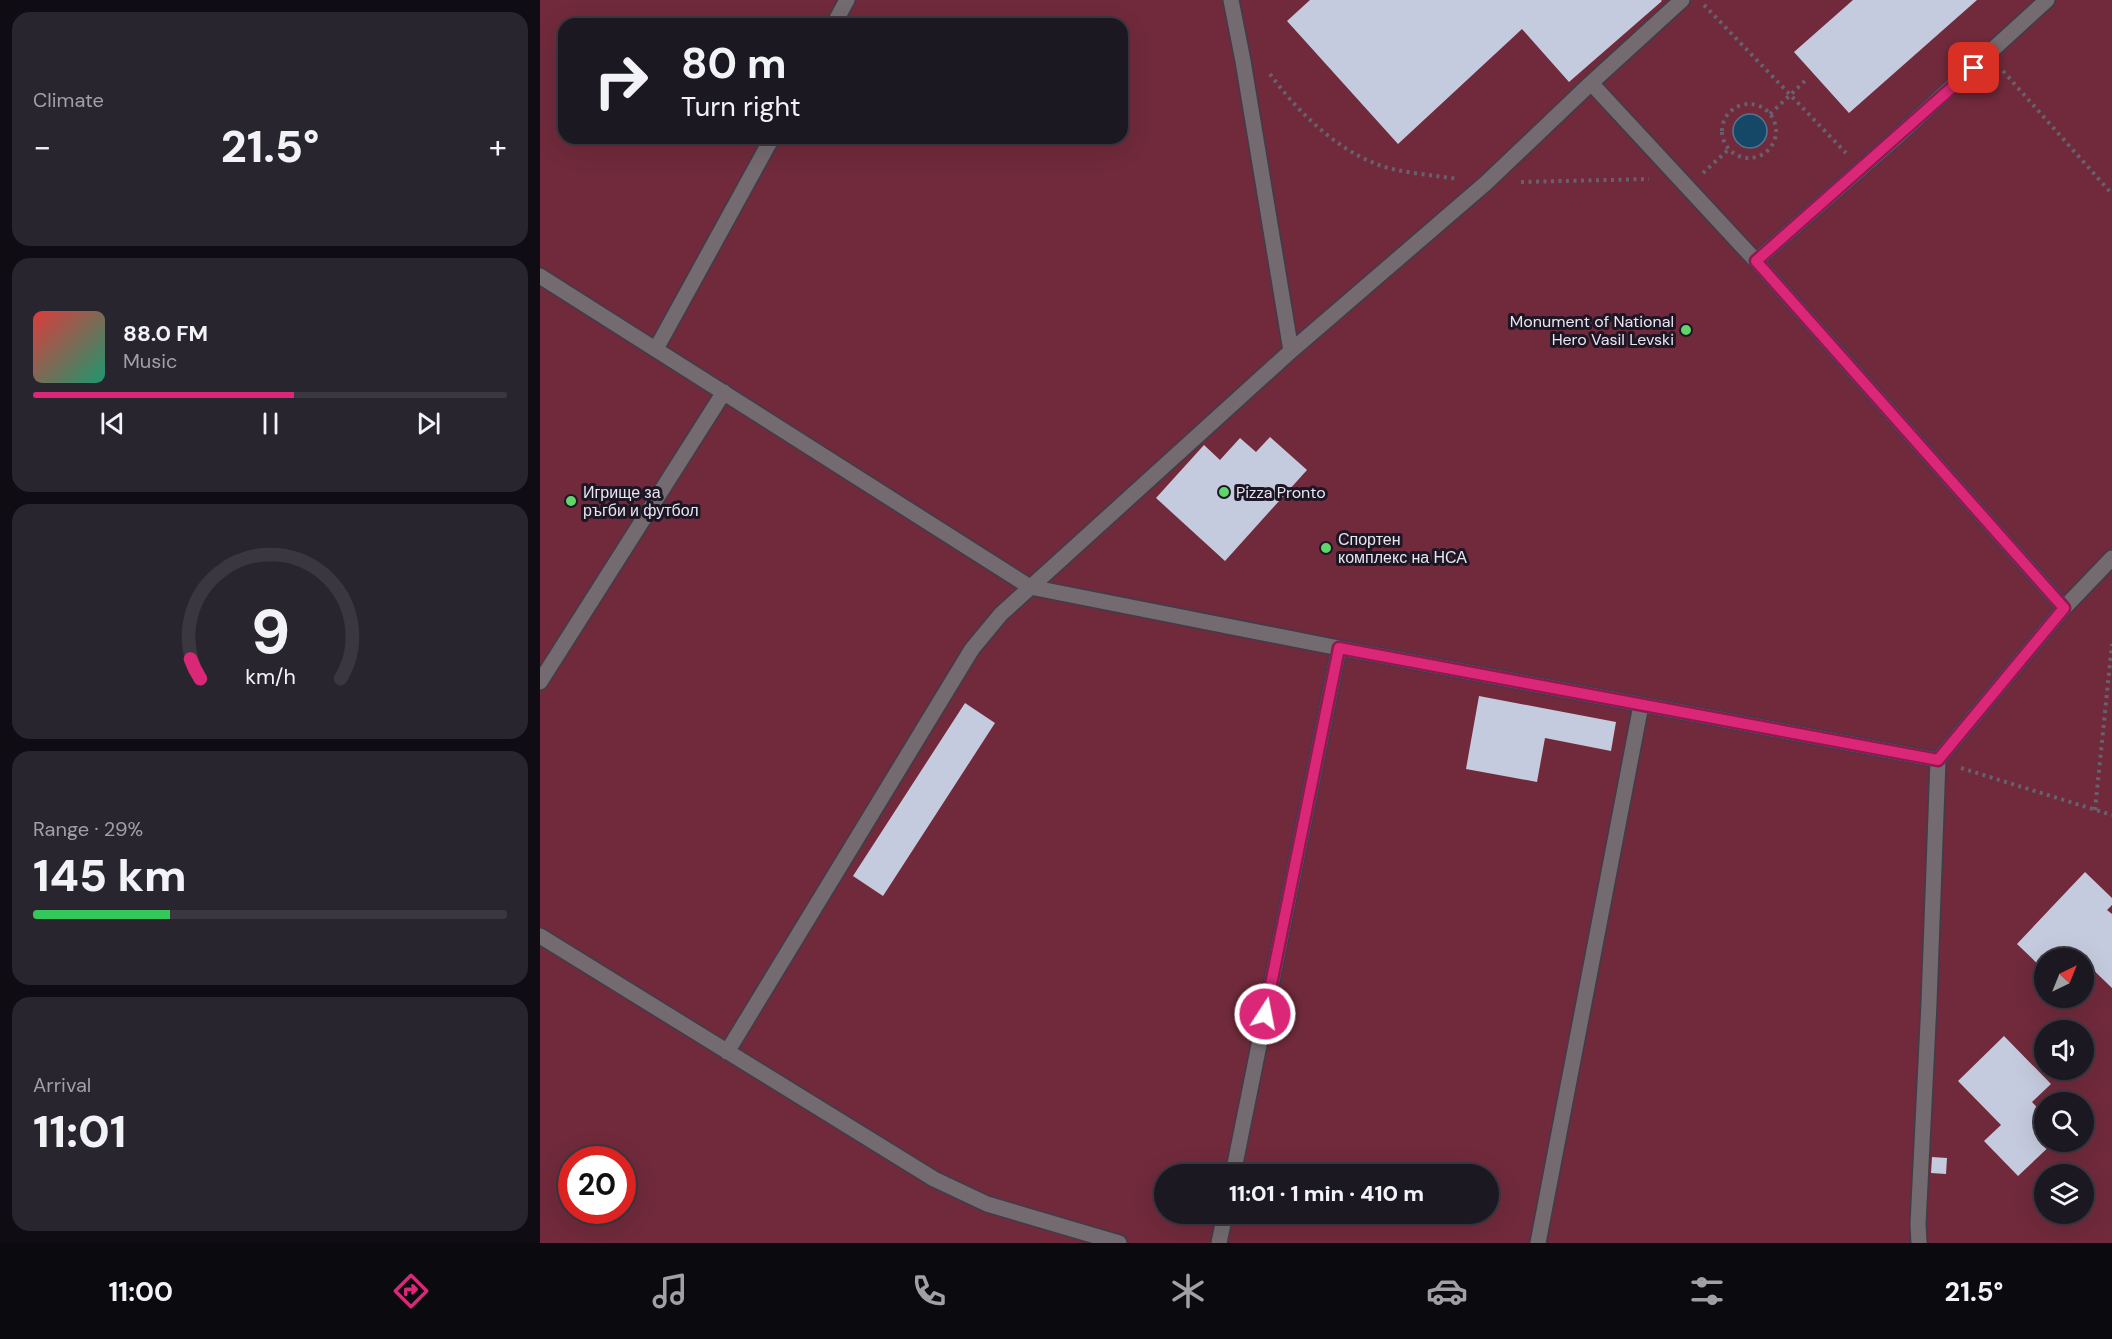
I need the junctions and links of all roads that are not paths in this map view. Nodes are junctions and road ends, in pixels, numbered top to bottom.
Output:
1 (848, 0) edge
2 (1231, 0) edge
3 (1682, 0) edge
4 (2047, 0) edge
5 (838, 18) edge
6 (1591, 83) junction
7 (769, 144) edge
8 (1756, 261) junction
9 (540, 276) edge
10 (656, 349) junction
11 (1291, 351) junction
12 (724, 392) junction
13 (2112, 558) edge
14 (1030, 587) junction
15 (2064, 608) junction
16 (1339, 648) junction
17 (540, 682) edge
18 (1641, 705) junction
19 (1938, 760) junction
20 (540, 936) edge
21 (727, 1052) junction
22 (1235, 1164) edge
23 (1223, 1224) edge
24 (1119, 1243) edge
25 (1219, 1243) edge
26 (1538, 1243) edge
27 (1919, 1243) edge

1 - 5 lane
2 - 11 lane
3 - 6 lane
4 - 8 lane
6 - 8 lane
6 - 11 lane
7 - 10 lane
8 - 15 lane
9 - 10 lane
10 - 12 lane
11 - 14 lane
12 - 14 lane
12 - 17 lane
13 - 15 lane
14 - 16 lane
14 - 21 lane
15 - 19 lane
16 - 18 lane
16 - 22 lane
18 - 19 lane
18 - 26 lane
19 - 27 lane
20 - 21 lane
21 - 24 lane
23 - 25 lane

